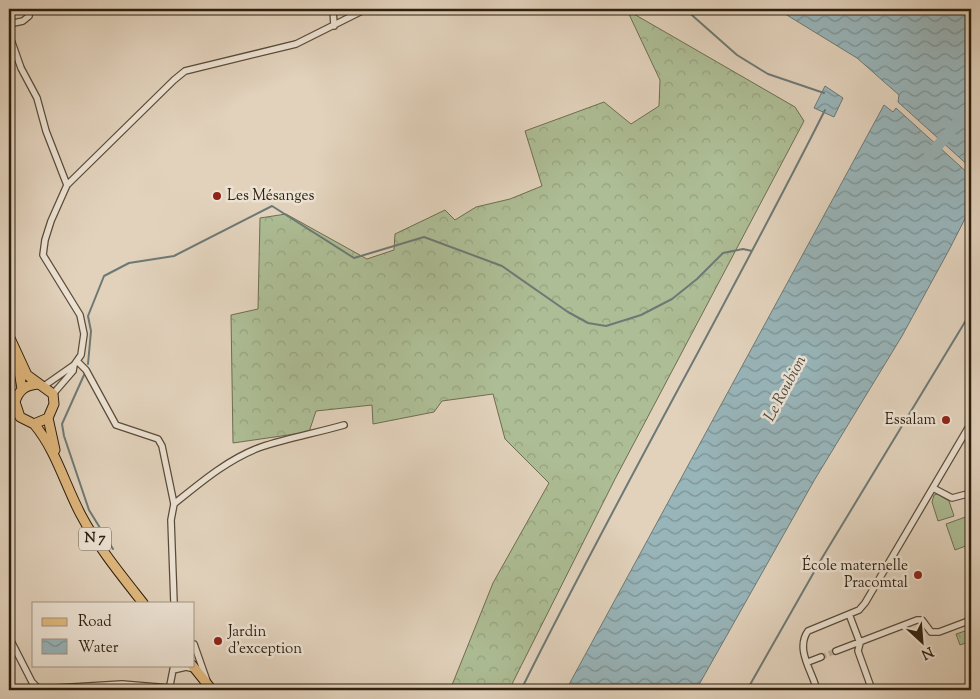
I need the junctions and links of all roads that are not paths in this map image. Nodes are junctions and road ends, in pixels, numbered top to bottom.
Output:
1 (30, 9) edge
2 (333, 9) edge
3 (366, 9) edge
4 (9, 24) edge
5 (334, 26) junction
6 (9, 34) edge
7 (67, 186) junction
8 (9, 336) edge
9 (15, 351) junction
10 (75, 363) junction
11 (42, 385) junction
12 (20, 392) junction
13 (53, 394) junction
14 (9, 402) edge
15 (13, 413) edge
16 (48, 418) junction
17 (971, 423) edge
18 (34, 424) junction
19 (344, 425) dead end
20 (60, 468) junction
21 (933, 488) junction
22 (971, 493) edge
23 (174, 504) junction
24 (142, 602) edge
25 (174, 602) edge
26 (849, 614) junction
27 (971, 620) edge
28 (9, 637) edge
29 (860, 643) junction
30 (195, 646) edge
31 (836, 651) tunnel mouth
32 (821, 656) tunnel mouth
33 (808, 662) junction
34 (194, 667) edge
35 (173, 668) edge
36 (210, 688) edge
37 (39, 689) edge
38 (67, 689) edge
39 (169, 689) edge
40 (817, 690) edge
41 (872, 690) edge

1 - 4 street
2 - 5 street
3 - 5 street
5 - 7 street
6 - 7 street
7 - 10 street
8 - 9 main road
9 - 11 main road
9 - 12 main road
10 - 11 street
10 - 13 street
10 - 23 street
11 - 12 main road
11 - 13 main road
12 - 14 street
12 - 15 main road
13 - 16 main road
15 - 18 main road
16 - 18 main road
16 - 20 main road, N 7
17 - 21 street
18 - 20 main road, N 7
19 - 23 street
20 - 24 main road, N 7
21 - 22 street
21 - 26 street
23 - 25 street
26 - 29 street
26 - 33 street
27 - 29 street
28 - 37 street
29 - 31 street
29 - 41 street
30 - 36 street
32 - 33 street
33 - 40 street
34 - 35 street
34 - 36 main road
35 - 39 street
37 - 38 street
38 - 39 street

